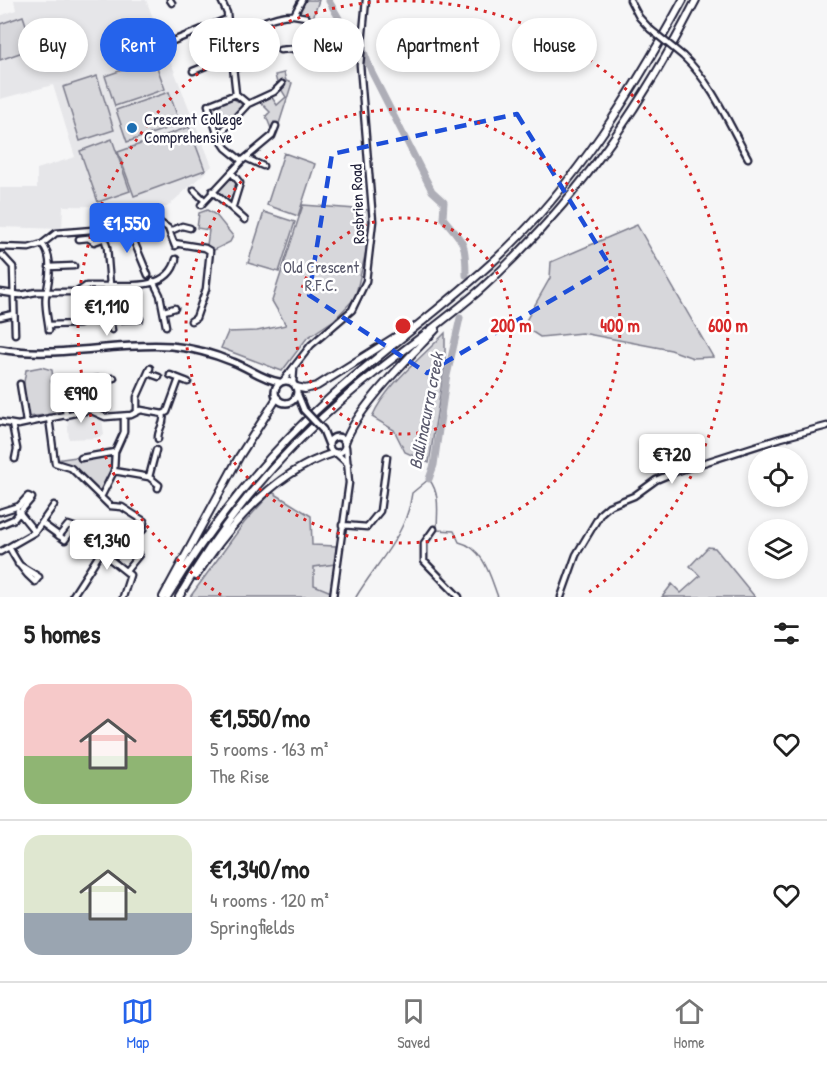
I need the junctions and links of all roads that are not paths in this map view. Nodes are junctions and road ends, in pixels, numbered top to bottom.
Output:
1 (221, 0) edge
2 (302, 0) edge
3 (366, 0) edge
4 (630, 0) edge
5 (683, 0) edge
6 (696, 0) edge
7 (294, 15) junction
8 (227, 18) edge
9 (272, 18) edge
10 (280, 51) dead end
11 (234, 72) edge
12 (282, 84) dead end
13 (236, 94) junction
14 (248, 104) junction
15 (276, 126) dead end
16 (218, 136) junction
17 (748, 158) dead end
18 (245, 160) junction
19 (263, 166) dead end
20 (232, 173) junction
21 (194, 190) dead end
22 (212, 191) junction
23 (232, 209) junction
24 (245, 220) dead end
25 (128, 227) junction
26 (180, 227) junction
27 (190, 228) dead end
28 (102, 230) junction
29 (173, 230) dead end
30 (172, 237) junction
31 (79, 238) dead end
32 (105, 238) junction
33 (42, 243) junction
34 (0, 247) edge
35 (2, 255) dead end
36 (176, 259) dead end
37 (75, 266) dead end
38 (49, 267) junction
39 (148, 275) dead end
40 (153, 281) junction
41 (108, 286) junction
42 (0, 292) edge
43 (48, 292) junction
44 (15, 295) junction
45 (175, 308) dead end
46 (164, 311) junction
47 (13, 314) junction
48 (0, 318) edge
49 (140, 319) dead end
50 (423, 319) junction
51 (111, 320) junction
52 (445, 320) junction
53 (191, 321) dead end
54 (80, 324) dead end
55 (166, 326) dead end
56 (112, 330) dead end
57 (15, 334) dead end
58 (0, 349) edge
59 (294, 369) junction
60 (170, 375) dead end
61 (159, 377) dead end
62 (114, 378) dead end
63 (75, 379) dead end
64 (179, 379) junction
65 (265, 379) junction
66 (62, 380) junction
67 (84, 380) dead end
68 (97, 380) junction
69 (55, 381) dead end
70 (188, 382) dead end
71 (281, 382) junction
72 (13, 385) dead end
73 (295, 387) junction
74 (276, 396) junction
75 (289, 402) junction
76 (304, 410) junction
77 (137, 411) junction
78 (97, 412) junction
79 (164, 414) junction
80 (66, 416) junction
81 (124, 416) junction
82 (49, 418) junction
83 (0, 422) edge
84 (26, 422) junction
85 (12, 424) junction
86 (827, 426) edge
87 (323, 430) junction
88 (336, 437) junction
89 (158, 439) dead end
90 (329, 445) junction
91 (345, 445) junction
92 (156, 450) dead end
93 (115, 452) junction
94 (335, 453) junction
95 (81, 458) dead end
96 (387, 458) dead end
97 (15, 459) dead end
98 (348, 464) junction
99 (114, 471) junction
100 (149, 477) junction
101 (158, 488) dead end
102 (101, 497) junction
103 (54, 505) dead end
104 (15, 508) junction
105 (0, 512) edge
106 (19, 513) junction
107 (43, 524) junction
108 (0, 525) edge
109 (342, 525) junction
110 (434, 529) dead end
111 (143, 530) dead end
112 (35, 532) junction
113 (117, 533) dead end
114 (59, 536) dead end
115 (91, 544) dead end
116 (9, 547) junction
117 (0, 552) edge
118 (101, 552) junction
119 (139, 555) dead end
120 (18, 564) dead end
121 (126, 571) junction
122 (72, 597) edge
123 (123, 597) edge
124 (165, 597) edge
125 (181, 597) edge
126 (333, 597) edge
127 (459, 597) edge
128 (561, 597) edge

1 - 8 street
2 - 7 street
3 - 59 street, Rosbrien Road
4 - 17 street, bridge
5 - 50 highway
6 - 52 highway
7 - 9 street
7 - 10 street
11 - 13 street
12 - 14 street
13 - 14 street
13 - 16 street
14 - 16 street
15 - 18 street
16 - 18 street
18 - 19 street
18 - 20 street
20 - 22 street
20 - 23 street
21 - 22 street
22 - 23 street
23 - 24 street
25 - 28 street
25 - 30 street
25 - 39 street
26 - 27 street
26 - 29 street
26 - 30 street
28 - 32 street
28 - 33 street
30 - 53 street
31 - 32 street
32 - 41 street
33 - 34 street
33 - 38 street
35 - 44 street
36 - 40 street
37 - 38 street
38 - 43 street
40 - 41 street
40 - 46 street
41 - 43 street
41 - 51 street
42 - 44 street
43 - 44 street
43 - 54 street
44 - 47 street
45 - 46 street
46 - 55 street
47 - 48 street
47 - 57 street
49 - 51 street
50 - 73 highway
50 - 124 highway
51 - 56 street
52 - 91 highway
52 - 125 highway
58 - 65 main road
59 - 71 street, Rosbrien Road
59 - 73 street
60 - 64 street
61 - 77 street
62 - 68 street
63 - 66 street
64 - 70 street
64 - 79 street
65 - 71 main road
65 - 74 main road
66 - 69 street
66 - 80 street
67 - 68 street
68 - 78 street
71 - 73 main road
71 - 74 main road
72 - 84 street
73 - 75 main road
73 - 76 main road
74 - 75 main road
74 - 124 highway
75 - 76 main road
76 - 87 main road, bridge
77 - 79 street
77 - 81 street
78 - 80 street
78 - 81 street
79 - 89 street
80 - 82 street
81 - 93 street
82 - 84 street
82 - 102 street
83 - 85 street
84 - 85 street
85 - 97 street
86 - 128 street
87 - 88 main road
87 - 90 main road
88 - 90 main road
88 - 91 main road
90 - 94 main road
91 - 94 main road
91 - 98 street
92 - 100 street
93 - 95 street
93 - 99 street
94 - 98 street
94 - 125 highway
96 - 109 street
98 - 109 street
99 - 100 street
99 - 102 street
100 - 101 street
102 - 111 street
103 - 107 street
104 - 105 street
104 - 106 street
104 - 106 street
106 - 108 street
106 - 112 street
107 - 112 street
107 - 114 street
109 - 126 street
110 - 127 street
112 - 116 street
113 - 118 street
115 - 118 street
116 - 117 street
116 - 120 street
118 - 121 street
118 - 122 street
119 - 121 street
121 - 123 street

